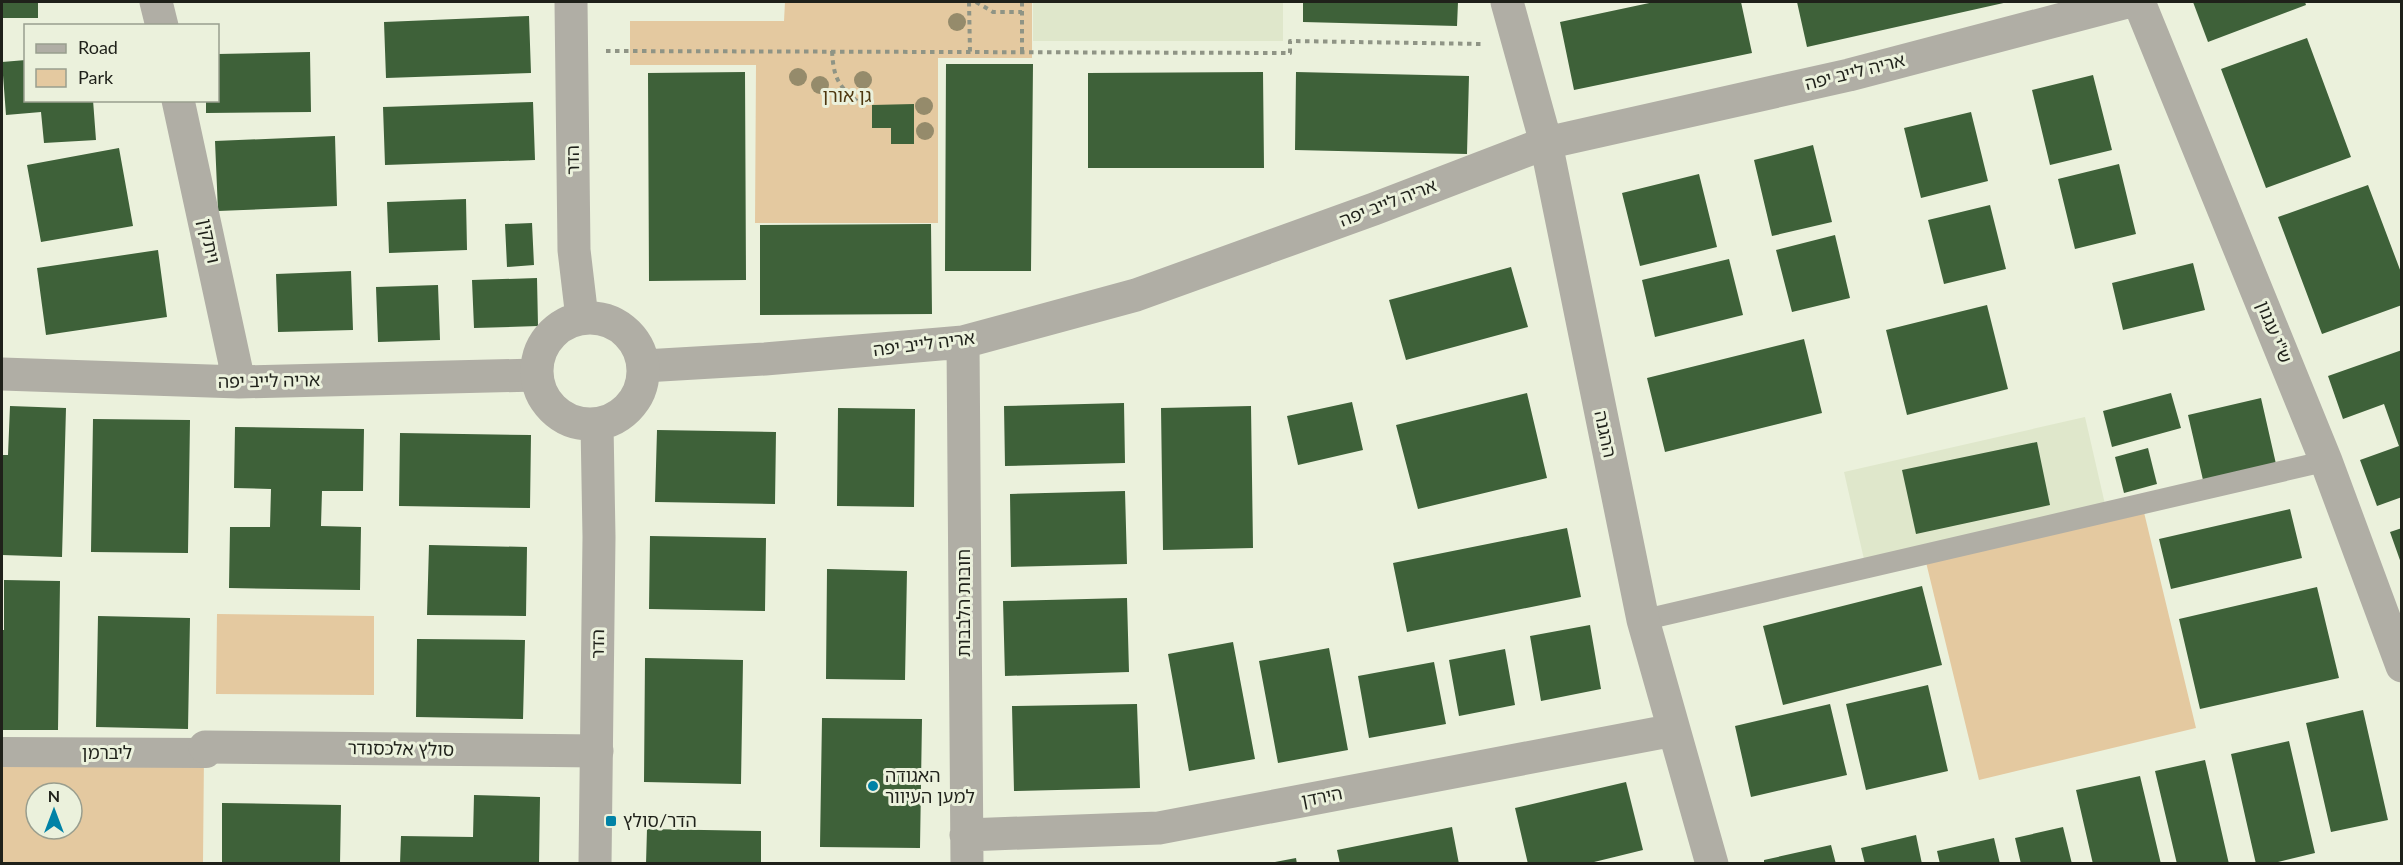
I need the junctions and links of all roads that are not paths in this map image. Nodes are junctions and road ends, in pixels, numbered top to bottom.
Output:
1 (156, 2) edge
2 (571, 2) edge
3 (1507, 2) edge
4 (2127, 2) edge
5 (2139, 2) edge
6 (162, 24) edge
7 (178, 102) edge
8 (1546, 143) junction
9 (582, 318) junction
10 (963, 342) junction
11 (644, 366) junction
12 (2, 374) edge
13 (536, 375) junction
14 (239, 382) junction
15 (597, 424) junction
16 (2326, 461) junction
17 (1643, 620) junction
18 (2402, 666) edge
19 (1674, 730) junction
20 (205, 747) joint
21 (597, 751) junction
22 (2, 752) edge
23 (966, 849) edge
24 (596, 864) edge
25 (1712, 864) edge

1 - 6 street
2 - 9 street, הדר
3 - 8 street, ההגנה
4 - 8 street, אריה לייב יפה
5 - 16 street, ש"י עגנון
7 - 14 street, ויתקין
8 - 10 street, אריה לייב יפה
8 - 17 street, ההגנה
9 - 11 street
9 - 13 street
10 - 11 street, אריה לייב יפה
10 - 23 street, חובות הלבבות
11 - 15 street
12 - 14 street, אריה לייב יפה
13 - 14 street, אריה לייב יפה
13 - 15 street
15 - 21 street, הדר
16 - 17 lane
16 - 18 street, ש"י עגנון
17 - 19 street, ההגנה
19 - 23 street, הירדן
19 - 25 street, ההגנה
20 - 21 street, סולץ אלכסנדר
20 - 22 street, ליברמן
21 - 24 street, הדר

